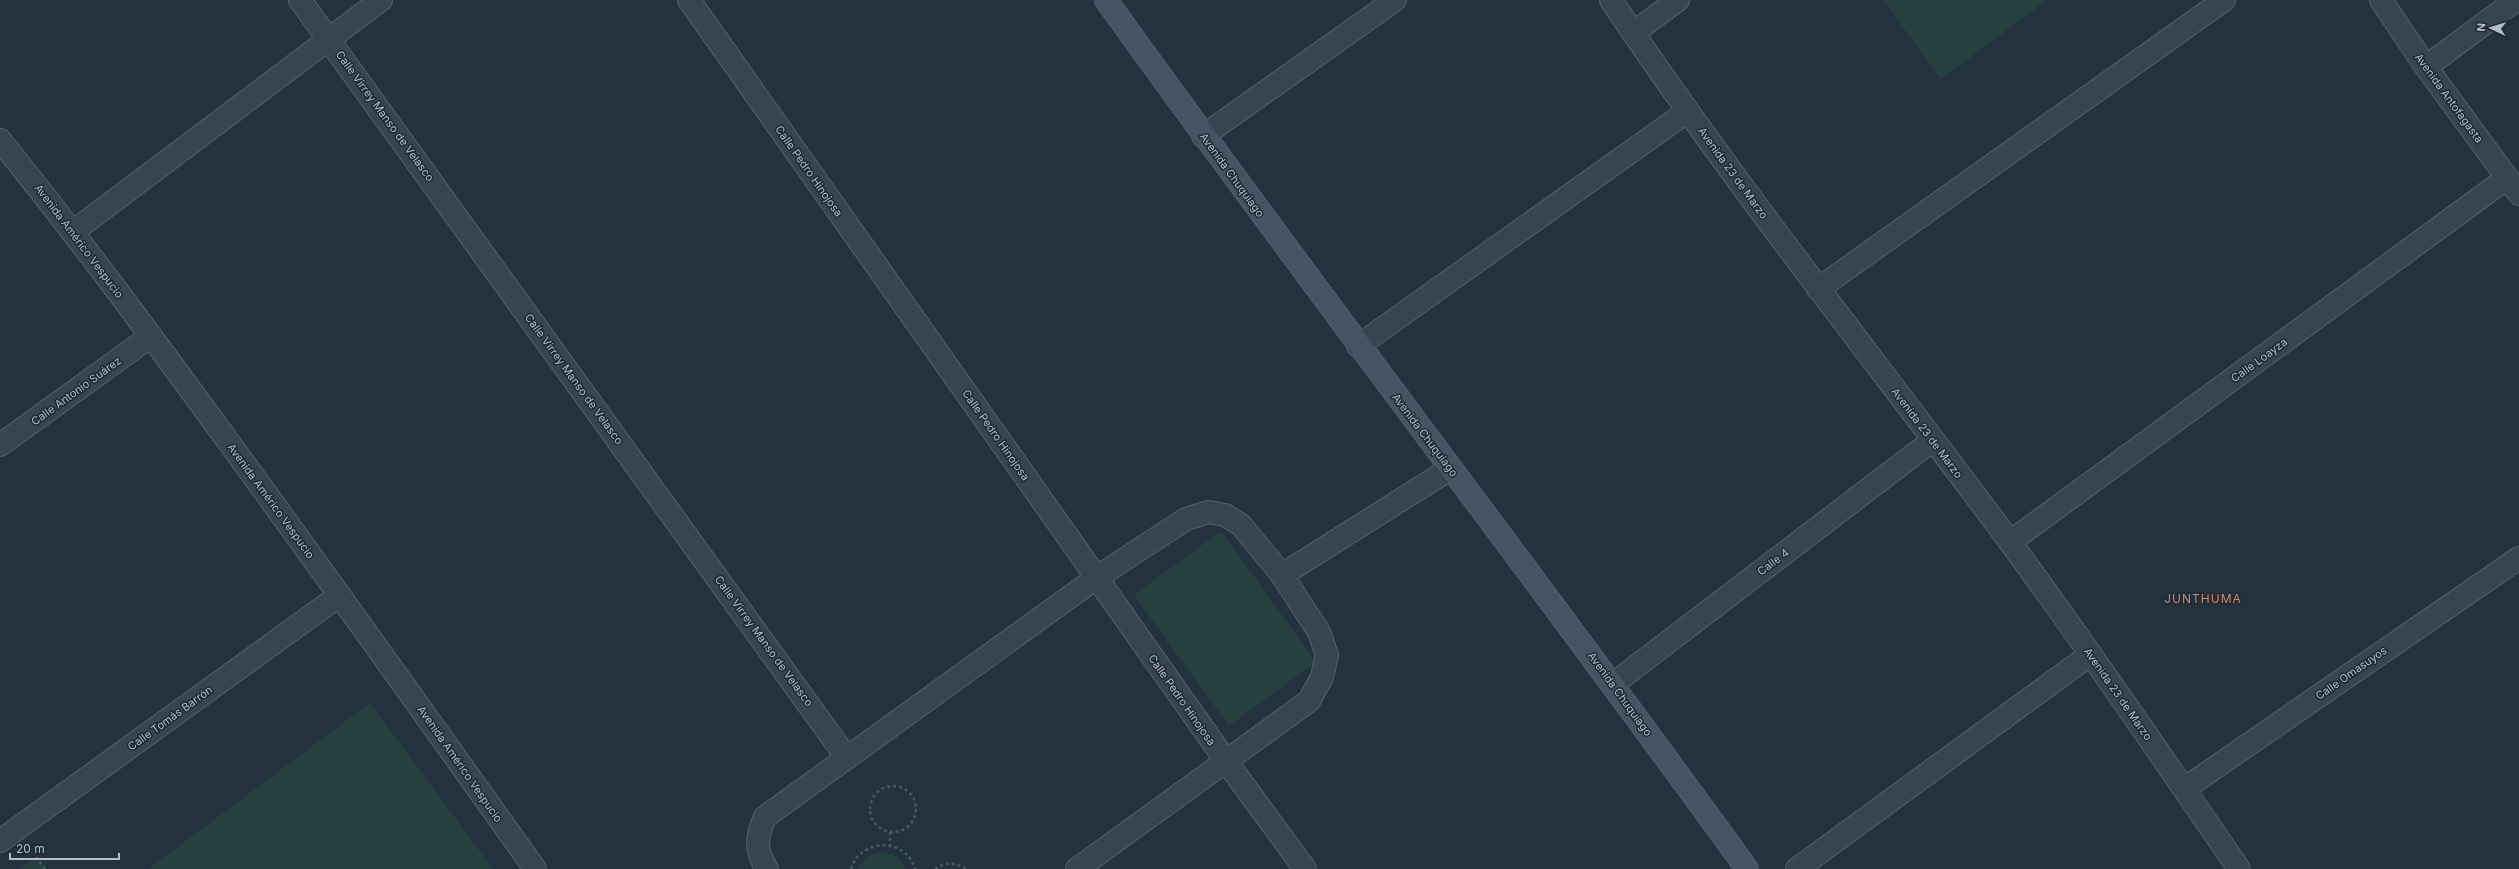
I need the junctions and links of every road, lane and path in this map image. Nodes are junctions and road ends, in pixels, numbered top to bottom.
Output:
1 (300, 0) edge
2 (381, 0) edge
3 (689, 0) edge
4 (1106, 0) edge
5 (1395, 0) edge
6 (1611, 0) edge
7 (1678, 0) edge
8 (2224, 0) edge
9 (2381, 0) edge
10 (2516, 0) edge
11 (1633, 33) junction
12 (329, 39) junction
13 (2426, 67) junction
14 (1688, 112) junction
15 (1203, 136) junction
16 (0, 140) edge
17 (2513, 186) edge
18 (74, 231) junction
19 (1818, 289) junction
20 (151, 336) junction
21 (1358, 346) junction
22 (1933, 440) junction
23 (0, 445) edge
24 (1450, 469) junction
25 (2010, 542) junction
26 (2519, 558) edge
27 (1282, 575) junction
28 (1096, 578) junction
29 (340, 595) junction
30 (2091, 654) junction
31 (1613, 684) junction
32 (847, 758) junction
33 (1226, 761) junction
34 (2184, 788) junction
35 (890, 832) junction
36 (0, 841) edge
37 (890, 845) junction
38 (36, 857) dead end
39 (45, 869) edge
40 (535, 869) edge
41 (767, 869) edge
42 (851, 869) edge
43 (915, 869) edge
44 (935, 869) edge
45 (967, 869) edge
46 (1077, 869) edge
47 (1305, 869) edge
48 (1747, 869) edge
49 (1797, 869) edge
50 (2239, 869) edge

1 - 12 street, Calle Virrey Manso de Velasco
2 - 12 street
3 - 28 street, Calle Pedro Hinojosa
4 - 15 street, Avenida Chuquiago
5 - 15 street
6 - 11 street, Avenida 23 de Marzo
7 - 11 street
8 - 19 street
9 - 13 street, Avenida Antofagasta
10 - 13 street
11 - 14 street, Avenida 23 de Marzo
12 - 18 street
12 - 32 street, Calle Virrey Manso de Velasco
13 - 17 street, Avenida Antofagasta
14 - 19 street, Avenida 23 de Marzo
14 - 21 street
15 - 21 street, Avenida Chuquiago
16 - 18 street, Avenida Américo Vespucio
17 - 25 street, Calle Loayza
18 - 20 street, Avenida Américo Vespucio
19 - 22 street, Avenida 23 de Marzo
20 - 23 street, Calle Antonio Suárez
20 - 29 street, Avenida Américo Vespucio
21 - 24 street, Avenida Chuquiago
22 - 25 street, Avenida 23 de Marzo
22 - 31 street, Calle 4
24 - 27 street
24 - 31 street, Avenida Chuquiago
25 - 30 street, Avenida 23 de Marzo
26 - 34 street, Calle Omasuyos
27 - 28 street
27 - 33 street
28 - 32 street
28 - 33 street, Calle Pedro Hinojosa
29 - 36 street, Calle Tomás Barrón
29 - 40 street, Avenida Américo Vespucio
30 - 34 street, Avenida 23 de Marzo
30 - 49 street
31 - 48 street, Avenida Chuquiago
32 - 41 street
33 - 46 street
33 - 47 street, Calle Pedro Hinojosa
34 - 50 street, Avenida 23 de Marzo
35 - 35 path
35 - 37 path
37 - 42 path
37 - 43 path
38 - 39 path
44 - 45 path

